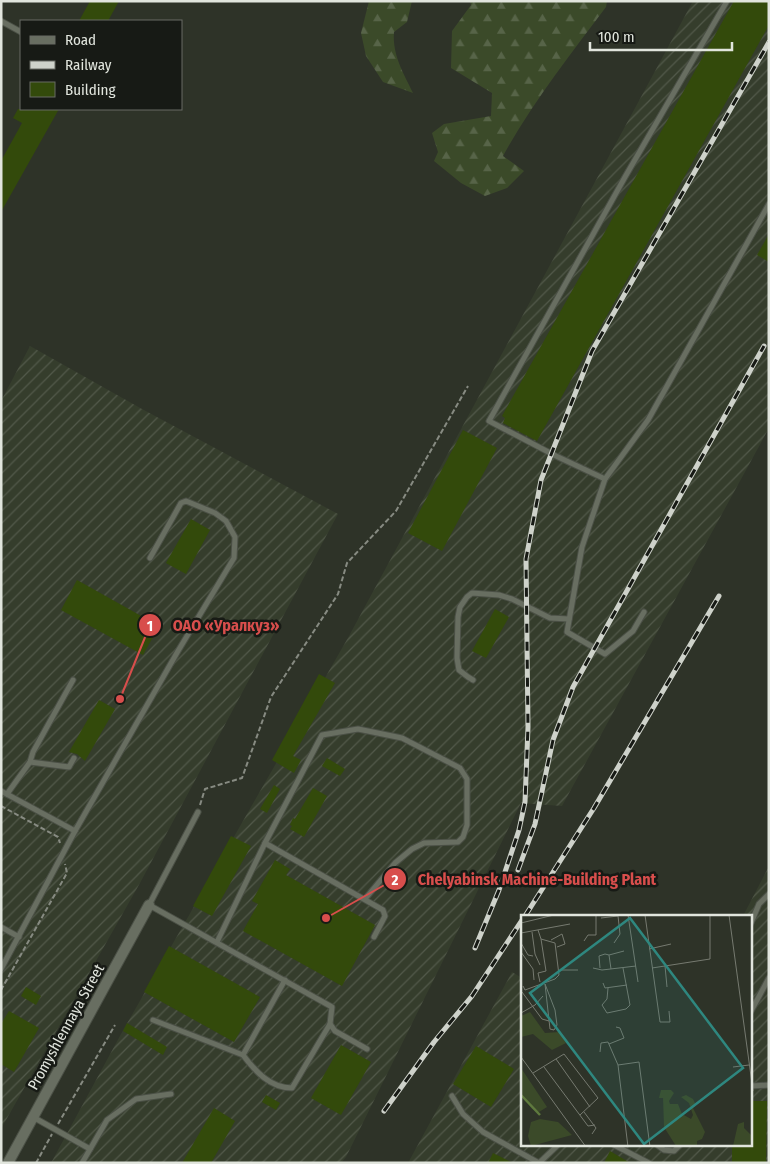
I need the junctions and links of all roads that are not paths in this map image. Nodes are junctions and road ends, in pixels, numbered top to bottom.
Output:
1 (727, 1) edge
2 (1, 21) edge
3 (20, 31) edge
4 (769, 204) edge
5 (605, 479) junction
6 (150, 558) dead end
7 (644, 612) dead end
8 (569, 619) junction
9 (73, 680) dead end
10 (474, 680) dead end
11 (74, 758) dead end
12 (30, 762) junction
13 (1, 791) edge
14 (7, 794) junction
15 (198, 812) road end
16 (75, 831) junction
17 (265, 843) junction
18 (769, 894) edge
19 (365, 899) junction
20 (149, 905) junction
21 (752, 920) edge
22 (1, 927) edge
23 (19, 937) junction
24 (374, 938) dead end
25 (217, 942) junction
26 (1, 969) edge
27 (769, 978) edge
28 (285, 980) junction
29 (752, 1009) edge
30 (153, 1020) dead end
31 (330, 1024) junction
32 (367, 1049) dead end
33 (243, 1055) junction
34 (769, 1085) edge
35 (752, 1086) edge
36 (171, 1094) dead end
37 (452, 1096) dead end
38 (33, 1117) junction
39 (557, 1146) edge
40 (616, 1146) edge
41 (658, 1146) edge
42 (679, 1146) edge
43 (90, 1149) junction
44 (641, 1161) edge
45 (8, 1163) edge
46 (82, 1163) edge
47 (649, 1163) edge

1 - 5 lane
2 - 3 lane
4 - 5 lane
5 - 8 lane
6 - 16 lane
7 - 8 lane
8 - 10 lane
9 - 12 lane
11 - 12 lane
12 - 14 lane
13 - 14 lane
14 - 16 lane
15 - 20 lane
16 - 23 lane
17 - 19 lane
17 - 19 lane
17 - 25 lane
18 - 21 lane
19 - 24 lane
20 - 25 lane
20 - 38 street, Promyshlennaya Street
22 - 23 lane
23 - 26 lane
25 - 28 lane
27 - 29 lane
28 - 31 lane
28 - 33 lane
30 - 33 lane
31 - 32 lane
31 - 33 lane
34 - 35 lane
36 - 43 lane
37 - 39 lane
38 - 43 lane
38 - 45 street, Promyshlennaya Street
40 - 44 lane
41 - 42 lane
43 - 46 lane
44 - 47 lane

